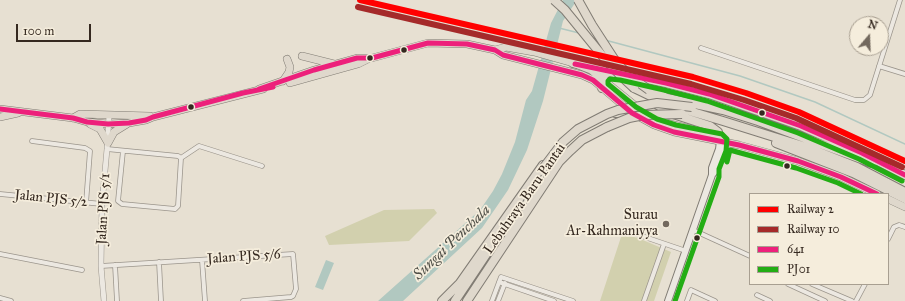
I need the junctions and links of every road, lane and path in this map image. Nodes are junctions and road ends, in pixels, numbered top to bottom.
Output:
1 (554, 0) edge
2 (578, 0) edge
3 (900, 0) edge
4 (701, 48) dead end
5 (495, 50) junction
6 (302, 56) dead end
7 (372, 58) junction
8 (287, 59) dead end
9 (573, 63) junction
10 (336, 64) junction
11 (879, 66) junction
12 (621, 73) junction
13 (905, 74) edge
14 (601, 78) junction
15 (282, 81) junction
16 (602, 88) junction
17 (634, 88) junction
18 (259, 90) junction
19 (0, 109) edge
20 (24, 112) junction
21 (632, 113) junction
22 (0, 117) edge
23 (153, 117) junction
24 (73, 118) junction
25 (108, 120) junction
26 (87, 122) junction
27 (129, 123) junction
28 (721, 140) junction
29 (32, 141) dead end
30 (108, 146) junction
31 (123, 150) junction
32 (181, 158) junction
33 (262, 166) dead end
34 (905, 176) edge
35 (905, 186) edge
36 (905, 192) edge
37 (875, 193) edge
38 (0, 194) edge
39 (889, 199) edge
40 (905, 199) edge
41 (86, 203) junction
42 (102, 204) junction
43 (905, 207) edge
44 (905, 227) edge
45 (693, 230) junction
46 (619, 232) dead end
47 (889, 237) edge
48 (664, 244) junction
49 (686, 251) junction
50 (0, 254) edge
51 (749, 256) edge
52 (202, 260) junction
53 (159, 262) junction
54 (115, 265) junction
55 (101, 266) junction
56 (82, 270) dead end
57 (506, 279) junction
58 (499, 282) junction
59 (504, 284) junction
60 (790, 285) edge
61 (814, 285) edge
62 (864, 285) edge
63 (757, 295) dead end
64 (0, 298) edge
65 (11, 301) edge
66 (104, 301) edge
67 (117, 301) edge
68 (161, 301) edge
69 (205, 301) edge
70 (243, 301) edge
71 (247, 301) edge
72 (442, 301) edge
73 (455, 301) edge
74 (467, 301) edge
75 (492, 301) edge
76 (498, 301) edge
77 (554, 301) edge
78 (573, 301) edge
79 (644, 301) edge
80 (668, 301) edge
81 (687, 301) edge
82 (715, 301) edge
83 (770, 301) edge
84 (825, 301) edge
85 (852, 301) edge
86 (856, 301) edge

1 - 17 highway, bridge
2 - 34 highway, bridge
3 - 11 street
4 - 11 street
5 - 7 main road
5 - 9 main road
5 - 16 main road
6 - 10 main road
7 - 10 main road
7 - 18 main road
8 - 15 main road
9 - 12 highway
9 - 14 main road
10 - 15 main road
11 - 13 street
12 - 14 highway
12 - 34 highway
14 - 16 highway
14 - 28 main road
15 - 18 main road
16 - 21 main road
17 - 28 highway
17 - 36 highway
18 - 23 main road
19 - 20 main road
20 - 22 main road
20 - 24 main road
21 - 28 main road
21 - 72 highway
23 - 25 main road
23 - 27 main road
24 - 25 main road
24 - 26 main road
25 - 26 main road
25 - 27 main road
25 - 30 street, Jalan PJS 5/1
26 - 30 main road
27 - 30 main road
28 - 37 main road
28 - 45 main road
29 - 41 street
30 - 31 street
30 - 42 street, Jalan PJS 5/1
31 - 32 street
31 - 32 street
32 - 33 street
35 - 73 highway, Lebuhraya Baru Pantai, bridge
38 - 41 street, Jalan PJS 5/2
39 - 43 main road
40 - 74 highway, Lebuhraya Baru Pantai, bridge
41 - 42 street, Jalan PJS 5/2
42 - 55 street, Jalan PJS 5/1
44 - 47 street
45 - 49 main road
45 - 51 street
46 - 48 street
48 - 49 street
48 - 79 street
49 - 80 main road
50 - 56 street
52 - 53 street, Jalan PJS 5/6
52 - 69 street
52 - 71 street, Jalan PJS 5/6
53 - 54 street, Jalan PJS 5/6
53 - 68 street
54 - 55 street, Jalan PJS 5/6
54 - 67 street
55 - 66 street, Jalan PJS 5/1
57 - 58 street
57 - 59 street
57 - 78 street
58 - 59 street
58 - 75 street
59 - 76 street
59 - 77 street
60 - 84 street
61 - 85 street
62 - 86 street
63 - 83 street
64 - 65 street
70 - 71 street, Jalan PJS 5/6
81 - 82 street

